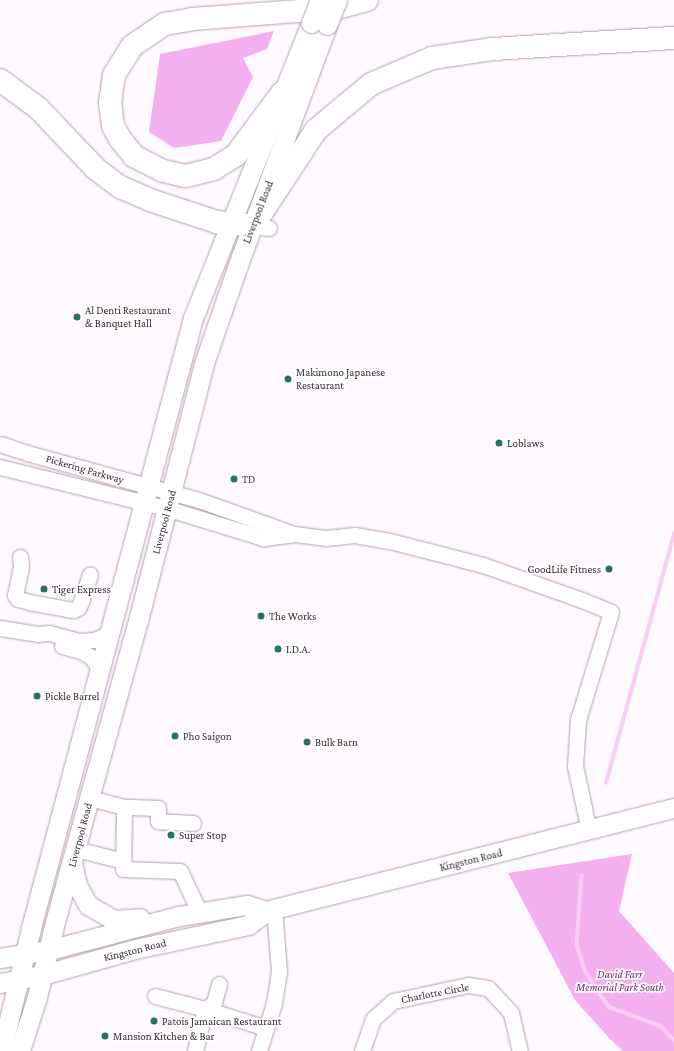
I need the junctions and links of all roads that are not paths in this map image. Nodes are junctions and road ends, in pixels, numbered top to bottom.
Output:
1 (320, 0) edge
2 (337, 0) edge
3 (367, 0) edge
4 (319, 24) junction
5 (674, 38) edge
6 (0, 80) edge
7 (282, 93) junction
8 (230, 224) junction
9 (261, 227) junction
10 (0, 444) edge
11 (0, 467) edge
12 (147, 494) junction
13 (169, 500) junction
14 (20, 557) dead end
15 (90, 574) dead end
16 (0, 628) edge
17 (38, 634) junction
18 (109, 634) junction
19 (100, 669) junction
20 (90, 798) junction
21 (124, 807) junction
22 (674, 808) edge
23 (193, 823) dead end
24 (589, 830) junction
25 (74, 856) junction
26 (123, 861) junction
27 (270, 910) junction
28 (200, 913) junction
29 (179, 916) junction
30 (49, 950) junction
31 (26, 952) junction
32 (0, 958) edge
33 (42, 975) junction
34 (19, 979) junction
35 (0, 983) edge
36 (220, 984) dead end
37 (155, 996) dead end
38 (205, 1008) junction
39 (266, 1028) junction
40 (3, 1029) edge
41 (9, 1051) edge
42 (15, 1051) edge
43 (195, 1051) edge
44 (258, 1051) edge
45 (362, 1051) edge
46 (520, 1051) edge

1 - 4 main road, Liverpool Road, bridge
2 - 4 main road, Liverpool Road, bridge
3 - 7 highway
4 - 7 main road, Liverpool Road
4 - 9 main road, Liverpool Road
5 - 9 highway
6 - 8 highway
7 - 8 main road, Liverpool Road
8 - 9 highway
8 - 12 main road, Liverpool Road
9 - 13 main road, Liverpool Road
10 - 12 street, Pickering Parkway
11 - 12 street, Pickering Parkway
12 - 13 street, Pickering Parkway
12 - 18 main road, Liverpool Road
13 - 20 main road, Liverpool Road
13 - 24 street, Pickering Parkway
14 - 15 street
16 - 17 street
17 - 18 street
17 - 19 street
18 - 19 main road, Liverpool Road
19 - 31 main road, Liverpool Road
20 - 21 street
20 - 25 main road, Liverpool Road
21 - 23 street
21 - 26 street
22 - 24 main road, Kingston Road
24 - 27 main road, Kingston Road
25 - 26 street
25 - 29 main road
25 - 30 main road, Liverpool Road
26 - 28 street
27 - 28 main road, Kingston Road
27 - 33 main road, Kingston Road
27 - 39 street
28 - 29 main road, Kingston Road
29 - 30 main road, Kingston Road
30 - 31 main road, Kingston Road
30 - 33 main road, Liverpool Road
31 - 32 main road, Kingston Road
31 - 34 main road, Liverpool Road
33 - 34 main road, Kingston Road
33 - 42 main road, Liverpool Road
34 - 35 main road, Kingston Road
34 - 40 main road, Liverpool Road
36 - 38 street
37 - 38 street
38 - 39 street
38 - 43 street
39 - 44 street
40 - 41 main road, Liverpool Road
45 - 46 street, Charlotte Circle

